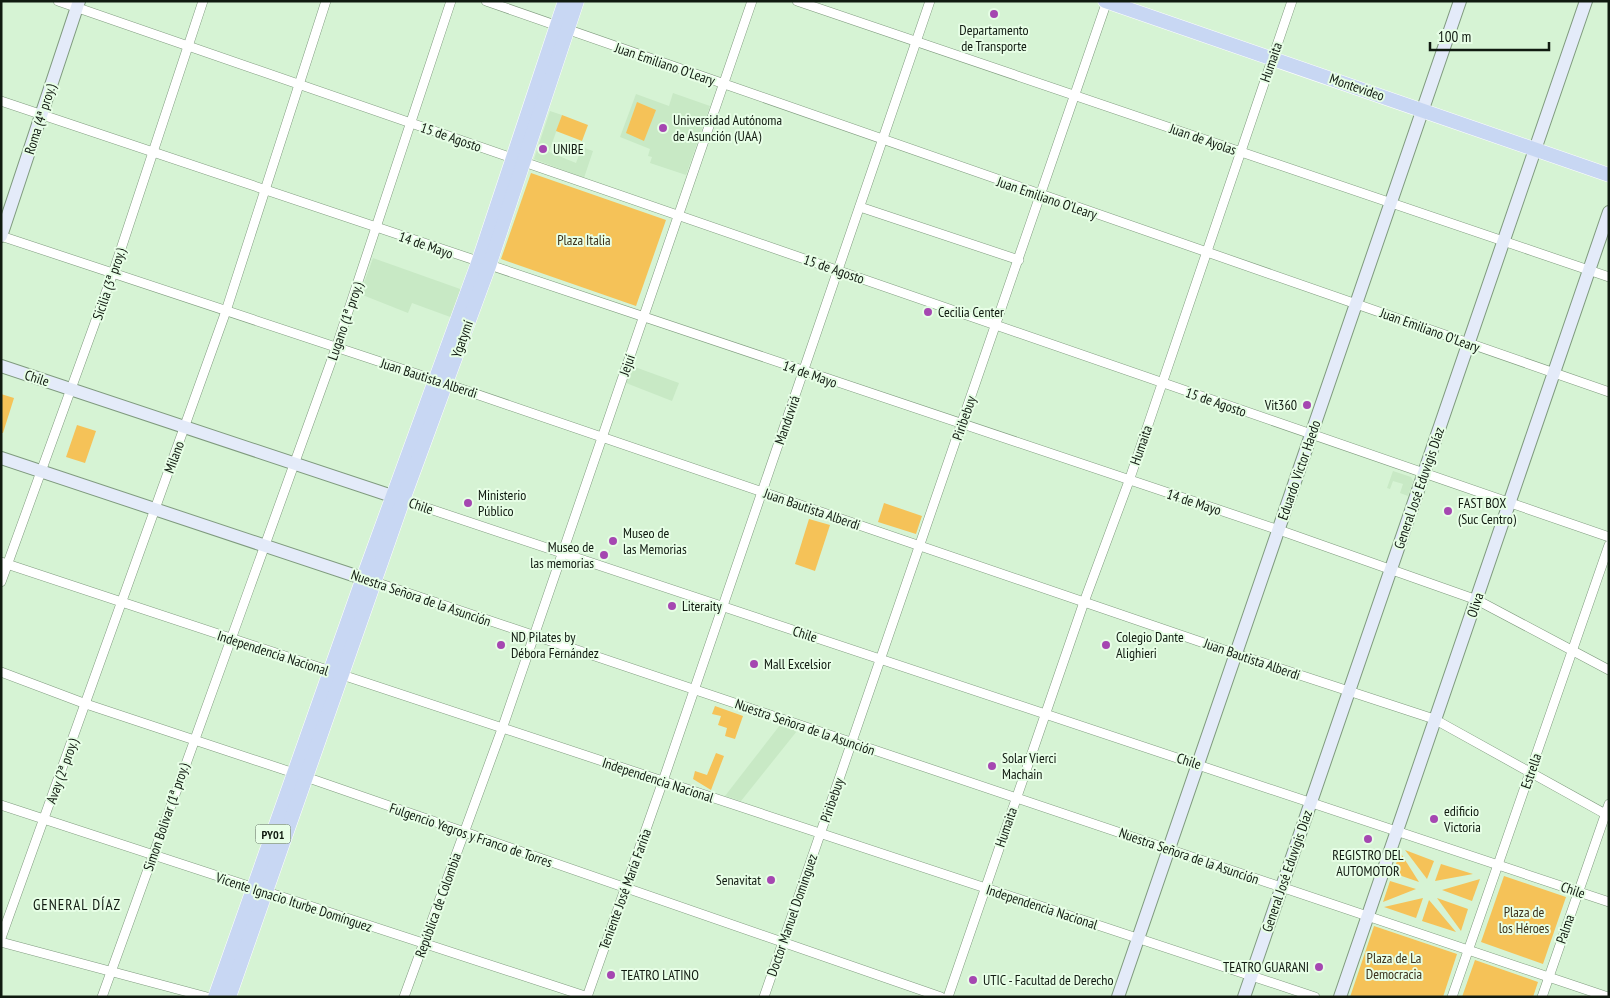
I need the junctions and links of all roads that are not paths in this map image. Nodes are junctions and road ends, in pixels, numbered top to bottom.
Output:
1 (58, 1) edge
2 (203, 1) edge
3 (326, 1) edge
4 (451, 1) edge
5 (486, 1) edge
6 (564, 1) edge
7 (576, 1) edge
8 (752, 1) edge
9 (797, 1) edge
10 (930, 1) edge
11 (1106, 1) edge
12 (1292, 1) edge
13 (1460, 1) edge
14 (1586, 1) edge
15 (78, 4) edge
16 (562, 27) junction
17 (916, 42) junction
18 (188, 46) junction
19 (1272, 58) junction
20 (300, 84) junction
21 (723, 84) junction
22 (1075, 96) junction
23 (1, 100) edge
24 (1424, 110) junction
25 (42, 114) junction
26 (411, 123) junction
27 (883, 140) junction
28 (1535, 150) junction
29 (153, 152) junction
30 (1240, 152) junction
31 (517, 160) junction
32 (1609, 175) edge
33 (265, 190) junction
34 (1041, 196) junction
35 (1391, 203) junction
36 (860, 207) junction
37 (1609, 212) edge
38 (678, 216) junction
39 (377, 228) junction
40 (1, 236) edge
41 (1504, 241) junction
42 (1206, 252) junction
43 (1019, 260) junction
44 (483, 264) junction
45 (1588, 270) junction
46 (838, 271) junction
47 (113, 273) junction
48 (1609, 277) edge
49 (1357, 304) junction
50 (226, 311) junction
51 (643, 318) junction
52 (996, 326) junction
53 (1468, 344) junction
54 (336, 348) junction
55 (1, 366) edge
56 (803, 372) junction
57 (1554, 373) junction
58 (441, 382) junction
59 (1162, 383) junction
60 (71, 389) junction
61 (1609, 392) edge
62 (962, 425) junction
63 (184, 427) junction
64 (1312, 434) junction
65 (602, 437) junction
66 (1, 458) edge
67 (294, 463) junction
68 (42, 471) junction
69 (1424, 473) junction
70 (1129, 481) junction
71 (762, 492) junction
72 (398, 498) junction
73 (1510, 503) junction
74 (155, 508) junction
75 (1279, 530) junction
76 (1609, 537) edge
77 (264, 545) junction
78 (1609, 545) edge
79 (920, 546) junction
80 (562, 555) junction
81 (4, 563) edge
82 (1391, 570) junction
83 (369, 580) junction
84 (1, 582) edge
85 (1476, 600) junction
86 (1084, 602) junction
87 (121, 603) junction
88 (723, 607) junction
89 (534, 636) junction
90 (231, 639) junction
91 (1573, 650) junction
92 (1236, 654) junction
93 (880, 659) junction
94 (1609, 670) edge
95 (1, 672) edge
96 (336, 673) junction
97 (694, 690) junction
98 (1349, 692) junction
99 (86, 704) junction
100 (1044, 714) junction
101 (1434, 719) junction
102 (502, 729) junction
103 (193, 740) junction
104 (851, 743) junction
105 (1198, 764) junction
106 (1531, 771) junction
107 (301, 775) junction
108 (663, 781) junction
109 (1016, 798) junction
110 (1311, 802) junction
111 (1609, 804) edge
112 (1, 806) edge
113 (1607, 814) edge
114 (44, 820) junction
115 (1397, 831) junction
116 (464, 832) junction
117 (820, 833) junction
118 (1169, 850) junction
119 (152, 856) junction
120 (1497, 864) junction
121 (1282, 887) junction
122 (626, 888) junction
123 (985, 888) junction
124 (260, 891) junction
125 (1578, 892) junction
126 (1609, 902) edge
127 (1367, 916) junction
128 (1, 938) edge
129 (1138, 938) junction
130 (1, 942) edge
131 (783, 942) junction
132 (423, 944) junction
133 (1468, 950) junction
134 (111, 971) junction
135 (1252, 975) junction
136 (1549, 977) junction
137 (102, 997) edge
138 (207, 997) edge
139 (215, 997) edge
140 (229, 997) edge
141 (404, 997) edge
142 (587, 997) edge
143 (764, 997) edge
144 (941, 997) edge
145 (948, 997) edge
146 (1118, 997) edge
147 (1244, 997) edge
148 (1315, 997) edge
149 (1340, 997) edge
150 (1452, 997) edge
151 (1542, 997) edge
152 (1608, 997) edge

1 - 15 street, 15 de Agosto
2 - 18 street, Sicilia (3ª proy.)
3 - 20 street, Milano
4 - 26 street, Lugano (1ª proy.)
5 - 16 street, Juan Emiliano O'Leary
6 - 16 main road, Ygatymí
7 - 16 main road, Ygatymí
8 - 21 street, Jejuí
9 - 17 street, Juan de Ayolas
10 - 17 street, Manduvirá
11 - 19 main road, Montevideo
11 - 22 street, Piribebuy
12 - 19 street, Humaita
13 - 24 street, Eduardo Victor Haedo
14 - 28 street, General José Eduvigis Díaz
15 - 18 street, 15 de Agosto
15 - 25 street, Roma (4ª proy.)
16 - 21 street, Juan Emiliano O'Leary
16 - 31 main road, Ygatymí
17 - 22 street, Juan de Ayolas
17 - 27 street, Manduvirá
18 - 20 street, 15 de Agosto
18 - 29 street, Sicilia (3ª proy.)
19 - 24 main road, Montevideo
19 - 30 street, Humaita
20 - 26 street, 15 de Agosto
20 - 33 street, Milano
21 - 27 street, Juan Emiliano O'Leary
21 - 38 street, Jejuí
22 - 30 street, Juan de Ayolas
22 - 34 street, Piribebuy
23 - 25 street, 14 de Mayo
24 - 28 main road, Montevideo
24 - 35 street, Eduardo Victor Haedo
25 - 29 street, 14 de Mayo
25 - 40 street, Roma (4ª proy.)
26 - 31 street, 15 de Agosto
26 - 39 street, Lugano (1ª proy.)
27 - 34 street, Juan Emiliano O'Leary
27 - 36 street, Manduvirá
28 - 32 main road, Montevideo
28 - 41 street, General José Eduvigis Díaz
29 - 33 street, 14 de Mayo
29 - 47 street, Sicilia (3ª proy.)
30 - 35 street, Juan de Ayolas
30 - 42 street, Humaita
31 - 38 street, 15 de Agosto
31 - 44 main road, Ygatymí
33 - 39 street, 14 de Mayo
33 - 50 street, Milano
34 - 42 street, Juan Emiliano O'Leary
34 - 43 street, Piribebuy
35 - 41 street, Juan de Ayolas
35 - 49 street, Eduardo Victor Haedo
36 - 43 street
36 - 46 street, Manduvirá
37 - 45 street, Oliva
38 - 46 street, 15 de Agosto
38 - 51 street, Jejuí
39 - 44 street, 14 de Mayo
39 - 54 street, Lugano (1ª proy.)
40 - 47 street, Juan Bautista Alberdi
41 - 45 street, Juan de Ayolas
41 - 53 street, General José Eduvigis Díaz
42 - 49 street, Juan Emiliano O'Leary
42 - 59 street, Humaita
43 - 52 street, Piribebuy
44 - 51 street, 14 de Mayo
44 - 58 main road, Ygatymí
45 - 48 street, Juan de Ayolas
45 - 57 street, Oliva
46 - 52 street, 15 de Agosto
46 - 56 street, Manduvirá
47 - 50 street, Juan Bautista Alberdi
47 - 60 street, Sicilia (3ª proy.)
49 - 53 street, Juan Emiliano O'Leary
49 - 64 street, Eduardo Victor Haedo
50 - 54 street, Juan Bautista Alberdi
50 - 63 street, Milano
51 - 56 street, 14 de Mayo
51 - 65 street, Jejuí
52 - 59 street, 15 de Agosto
52 - 62 street, Piribebuy
53 - 57 street, Juan Emiliano O'Leary
53 - 69 street, General José Eduvigis Díaz
54 - 58 street, Juan Bautista Alberdi
54 - 67 street, Lugano (1ª proy.)
55 - 60 street, Chile
56 - 62 street, 14 de Mayo
56 - 71 street, Manduvirá
57 - 61 street, Juan Emiliano O'Leary
57 - 73 street, Oliva
58 - 65 street, Juan Bautista Alberdi
58 - 72 main road, Ygatymí
59 - 64 street, 15 de Agosto
59 - 70 street, Humaita
60 - 63 street, Chile
60 - 68 street, Sicilia (3ª proy.)
62 - 70 street, 14 de Mayo
62 - 79 street, Piribebuy
63 - 67 street, Chile
63 - 74 street, Milano
64 - 69 street, 15 de Agosto
64 - 75 street, Eduardo Victor Haedo
65 - 71 street, Juan Bautista Alberdi
65 - 80 street, Jejuí
66 - 68 street, Nuestra Señora de la Asunción
67 - 72 street, Chile
67 - 77 street, Lugano (1ª proy.)
68 - 74 street, Nuestra Señora de la Asunción
68 - 81 street, Sicilia (3ª proy.)
69 - 73 street, 15 de Agosto
69 - 82 street, General José Eduvigis Díaz
70 - 75 street, 14 de Mayo
70 - 86 street, Humaita
71 - 79 street, Juan Bautista Alberdi
71 - 88 street, Manduvirá
72 - 80 street, Chile
72 - 83 main road, Ygatymí
73 - 76 street, 15 de Agosto
73 - 85 street, Oliva
74 - 77 street, Nuestra Señora de la Asunción
74 - 87 street, Milano
75 - 82 street, 14 de Mayo
75 - 92 street, Eduardo Victor Haedo
77 - 83 street, Nuestra Señora de la Asunción
77 - 90 street, Lugano (1ª proy.)
78 - 91 street, Estrella
79 - 86 street, Juan Bautista Alberdi
79 - 93 street, Piribebuy
80 - 88 street, Chile
80 - 89 street, Jejuí
81 - 84 street, Sicilia (3ª proy.)
81 - 87 street, Independencia Nacional
82 - 85 street, 14 de Mayo
82 - 98 street, General José Eduvigis Díaz
83 - 89 street, Nuestra Señora de la Asunción
83 - 96 main road, Ygatymí
85 - 91 street, 14 de Mayo
85 - 101 street, Oliva
86 - 92 street, Juan Bautista Alberdi
86 - 100 street, Humaita
87 - 90 street, Independencia Nacional
87 - 99 street, Avay (2ª proy.)
88 - 93 street, Chile
88 - 97 street, Manduvirá
89 - 97 street, Nuestra Señora de la Asunción
89 - 102 street, Jejuí
90 - 96 street, Independencia Nacional
90 - 103 street, Simon Bolivar (1ª proy.)
91 - 94 street, 14 de Mayo
91 - 106 street, Estrella
92 - 98 street, Juan Bautista Alberdi
92 - 105 street, Eduardo Victor Haedo
93 - 100 street, Chile
93 - 104 street, Piribebuy
95 - 99 street, Fulgencio Yegros y Franco de Torres
96 - 102 street, Independencia Nacional
96 - 107 main road, PY01
97 - 104 street, Nuestra Señora de la Asunción
97 - 108 street, Manduvirá
98 - 101 street, Juan Bautista Alberdi
98 - 110 street, General José Eduvigis Díaz
99 - 103 street, Fulgencio Yegros y Franco de Torres
99 - 114 street, Avay (2ª proy.)
100 - 105 street, Chile
100 - 109 street, Humaita
101 - 106 street, Juan Bautista Alberdi
101 - 115 street, Oliva
102 - 108 street, Independencia Nacional
102 - 116 street, República de Colombia
103 - 107 street, Fulgencio Yegros y Franco de Torres
103 - 119 street, Simon Bolivar (1ª proy.)
104 - 109 street, Nuestra Señora de la Asunción
104 - 117 street, Piribebuy
105 - 110 street, Chile
105 - 118 street, Eduardo Victor Haedo
106 - 113 street, Juan Bautista Alberdi
106 - 120 street, Estrella
107 - 116 street, Fulgencio Yegros y Franco de Torres
107 - 124 main road, PY01
108 - 117 street, Independencia Nacional
108 - 122 street, Teniente José María Fariña
109 - 118 street, Nuestra Señora de la Asunción
109 - 123 street, Humaita
110 - 115 street, Chile
110 - 121 street, General José Eduvigis Díaz
111 - 113 street, Palma
112 - 114 street, Vicente Ignacio Iturbe Domínguez
113 - 125 street, Palma
114 - 119 street, Vicente Ignacio Iturbe Domínguez
114 - 128 street, Avay (2ª proy.)
115 - 120 street, Chile
115 - 127 street, Oliva
116 - 122 street, Fulgencio Yegros y Franco de Torres
116 - 132 street, República de Colombia
117 - 123 street, Independencia Nacional
117 - 131 street, Doctor Manuel Dominguez
118 - 121 street, Nuestra Señora de la Asunción
118 - 129 street, Eduardo Victor Haedo
119 - 124 street, Vicente Ignacio Iturbe Domínguez
119 - 134 street, Simon Bolivar (1ª proy.)
120 - 125 street, Chile
120 - 133 street, Estrella
121 - 127 street, Nuestra Señora de la Asunción
121 - 135 street, General José Eduvigis Díaz
122 - 131 street, Fulgencio Yegros y Franco de Torres
122 - 142 street, Teniente José María Fariña
123 - 129 street, Independencia Nacional
123 - 145 street, Humaita
124 - 132 street, Vicente Ignacio Iturbe Domínguez
124 - 139 main road, PY01
124 - 140 main road, PY01
125 - 126 street, Chile
125 - 136 street, Palma
127 - 133 street, Nuestra Señora de la Asunción
127 - 149 street, Oliva
129 - 135 street, Independencia Nacional
129 - 146 street, Eduardo Victor Haedo
130 - 134 street
131 - 143 street, Doctor Manuel Dominguez
131 - 144 street, Fulgencio Yegros y Franco de Torres
132 - 141 street, República de Colombia
132 - 142 street, Vicente Ignacio Iturbe Domínguez
133 - 136 street, Nuestra Señora de la Asunción
133 - 150 street, Estrella
134 - 137 street, Simon Bolivar (1ª proy.)
134 - 138 street
135 - 147 street, General José Eduvigis Díaz
135 - 148 street, Independencia Nacional
136 - 151 street, Palma
136 - 152 street, Nuestra Señora de la Asunción

